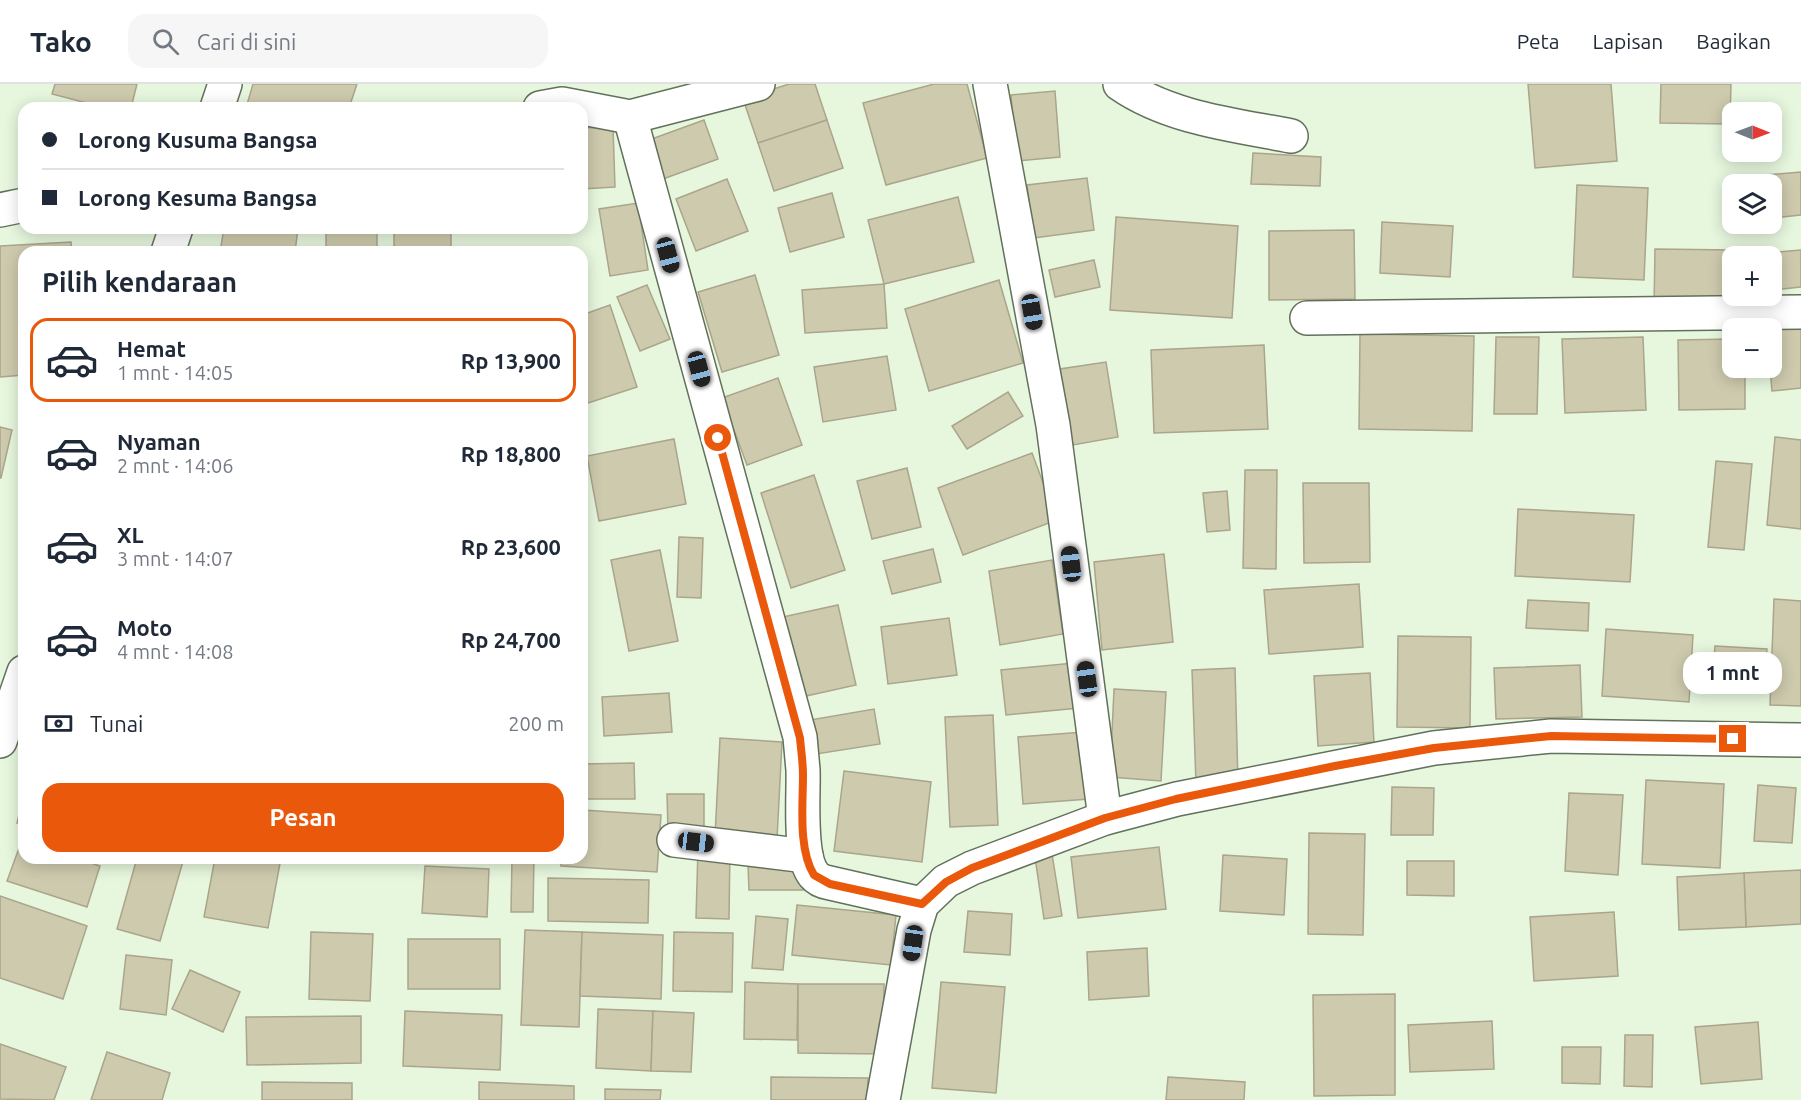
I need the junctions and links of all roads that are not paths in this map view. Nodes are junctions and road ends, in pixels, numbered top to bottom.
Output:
1 (225, 84) edge
2 (758, 84) edge
3 (990, 84) edge
4 (1120, 84) edge
5 (700, 92) edge
6 (219, 102) edge
7 (588, 109) edge
8 (630, 117) junction
9 (1291, 136) dead end
10 (18, 206) edge
11 (0, 210) edge
12 (1801, 312) edge
13 (1307, 318) dead end
14 (18, 689) edge
15 (0, 741) edge
16 (1801, 741) edge
17 (1105, 818) junction
18 (674, 840) dead end
19 (806, 856) junction
20 (922, 904) junction
21 (883, 1100) edge

1 - 6 street
2 - 5 street
3 - 17 street
4 - 9 street
5 - 8 street
7 - 8 street
8 - 19 street
10 - 11 street
12 - 13 street
14 - 15 street
16 - 17 street
17 - 20 street
18 - 19 street
19 - 20 street
20 - 21 street

